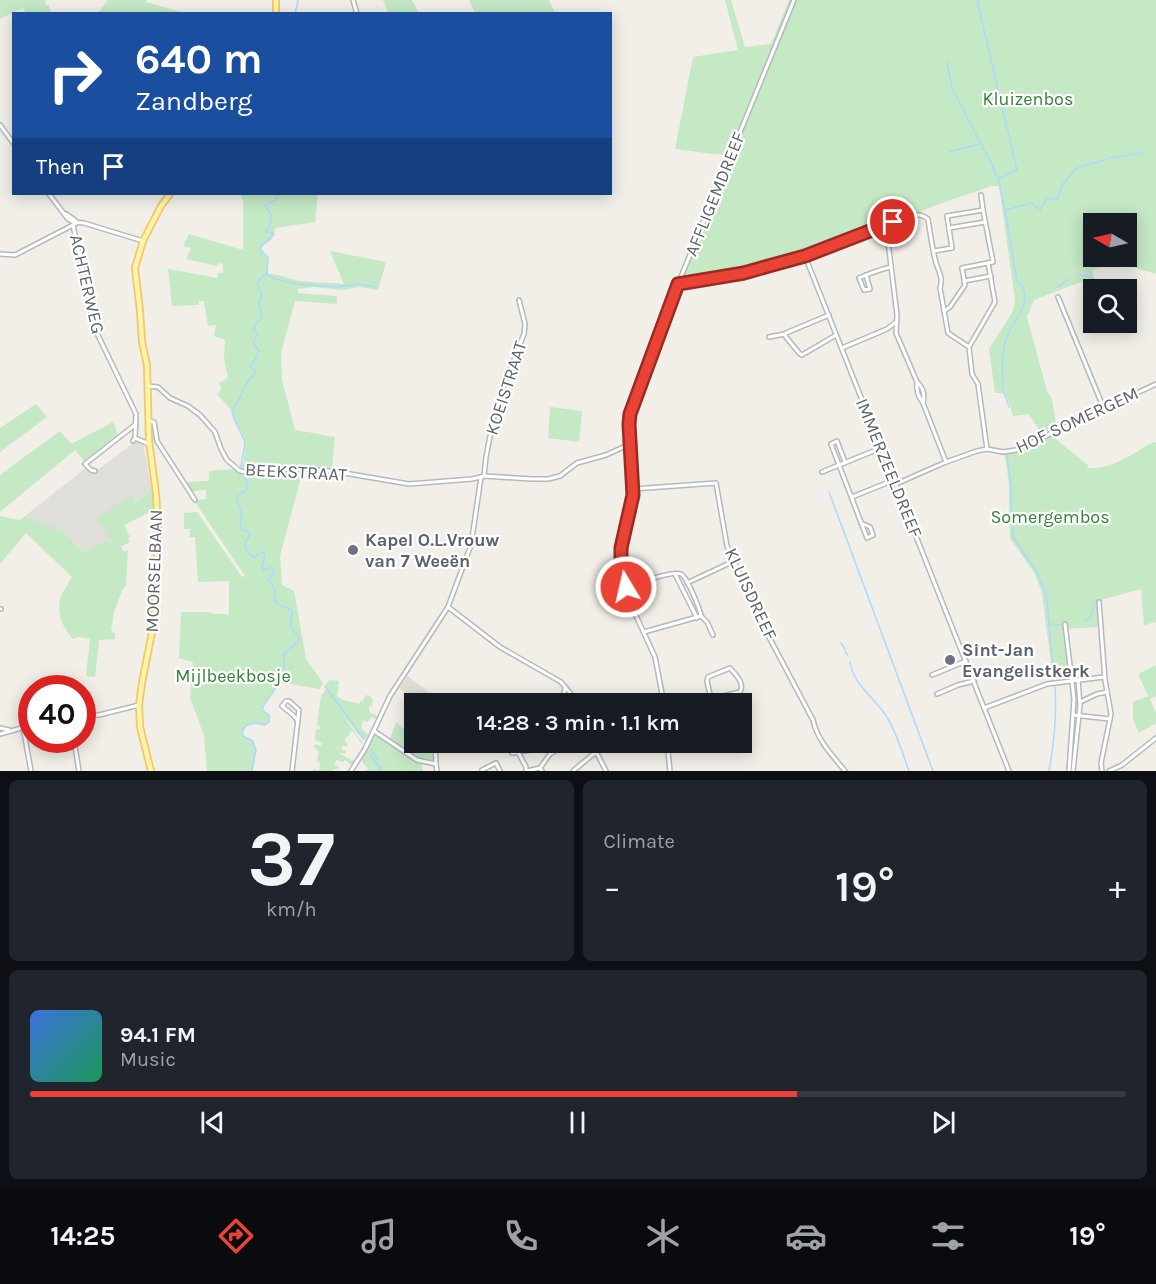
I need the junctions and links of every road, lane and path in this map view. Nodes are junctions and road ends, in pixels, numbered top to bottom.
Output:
1 (794, 0) edge
2 (0, 125) edge
3 (12, 141) edge
4 (50, 195) edge
5 (169, 195) edge
6 (981, 195) dead end
7 (983, 210) junction
8 (986, 222) junction
9 (75, 224) junction
10 (886, 225) junction
11 (949, 228) junction
12 (143, 241) junction
13 (933, 251) junction
14 (0, 254) edge
15 (805, 256) junction
16 (988, 263) junction
17 (891, 267) junction
18 (866, 275) junction
19 (991, 276) junction
20 (964, 281) junction
21 (678, 284) junction
22 (1058, 297) dead end
23 (519, 300) dead end
24 (944, 311) junction
25 (829, 315) junction
26 (896, 322) junction
27 (887, 329) junction
28 (896, 333) junction
29 (785, 334) junction
30 (836, 334) junction
31 (769, 337) dead end
32 (969, 347) junction
33 (842, 348) junction
34 (1156, 384) edge
35 (148, 386) junction
36 (1104, 409) junction
37 (148, 421) junction
38 (136, 424) junction
39 (157, 441) junction
40 (149, 442) junction
41 (630, 444) junction
42 (881, 448) junction
43 (987, 449) junction
44 (845, 462) junction
45 (946, 462) junction
46 (839, 465) junction
47 (95, 471) dead end
48 (822, 472) dead end
49 (483, 477) junction
50 (895, 482) junction
51 (633, 489) junction
52 (852, 497) junction
53 (195, 500) dead end
54 (861, 523) junction
55 (734, 561) junction
56 (675, 574) junction
57 (687, 583) junction
58 (626, 587) junction
59 (1099, 602) dead end
60 (448, 607) junction
61 (699, 617) junction
62 (1065, 625) dead end
63 (644, 632) junction
64 (713, 635) dead end
65 (966, 661) junction
66 (932, 675) dead end
67 (1104, 677) junction
68 (1071, 680) junction
69 (1078, 680) junction
70 (974, 681) junction
71 (565, 686) junction
72 (1107, 692) junction
73 (564, 693) edge
74 (569, 693) edge
75 (662, 693) edge
76 (937, 694) dead end
77 (711, 699) joint
78 (1080, 702) junction
79 (140, 705) junction
80 (984, 708) junction
81 (96, 715) edge
82 (1073, 715) junction
83 (1079, 715) junction
84 (1110, 719) junction
85 (298, 721) junction
86 (0, 728) edge
87 (18, 728) edge
88 (11, 730) junction
89 (374, 730) junction
90 (0, 734) edge
91 (1156, 738) edge
92 (28, 753) edge
93 (76, 753) edge
94 (436, 753) edge
95 (519, 753) edge
96 (552, 753) edge
97 (595, 753) edge
98 (597, 753) edge
99 (669, 753) edge
100 (435, 764) junction
101 (1072, 766) junction
102 (482, 770) edge
103 (541, 770) edge
104 (31, 771) edge
105 (79, 771) edge
106 (151, 771) edge
107 (292, 771) edge
108 (351, 771) edge
109 (437, 771) edge
110 (500, 771) edge
111 (527, 771) edge
112 (573, 771) edge
113 (606, 771) edge
114 (670, 771) edge
115 (845, 771) edge
116 (1009, 771) edge
117 (1071, 771) edge
118 (1102, 771) edge
119 (1109, 771) edge

1 - 21 street, AFFLIGEMDREEF
2 - 3 street
4 - 9 street
5 - 12 main road, MOORSELBAAN
6 - 7 street
7 - 8 street
7 - 11 street
8 - 11 street
8 - 16 street
9 - 12 street
9 - 14 street
9 - 38 street, ACHTERWEG
10 - 13 street
10 - 15 street
10 - 17 street
11 - 13 street
12 - 35 main road, MOORSELBAAN
13 - 24 street
15 - 21 street
15 - 25 street, IMMERZEELDREEF
16 - 19 street
16 - 20 street
17 - 18 street
17 - 26 street
18 - 18 street
19 - 20 street
19 - 32 street
20 - 24 street
21 - 41 street, AFFLIGEMDREEF
22 - 36 street
23 - 49 street, KOEISTRAAT
24 - 32 street
25 - 29 street
25 - 30 street, IMMERZEELDREEF
26 - 27 street
26 - 28 street
27 - 28 street
27 - 33 street
28 - 45 street
29 - 30 street
29 - 31 street
30 - 33 street, IMMERZEELDREEF
32 - 43 street
33 - 42 street, IMMERZEELDREEF
34 - 36 street, HOF SOMERGEM
35 - 37 main road, MOORSELBAAN
35 - 49 street, BEEKSTRAAT
36 - 43 street, HOF SOMERGEM
37 - 39 street, MOORSELBAAN
37 - 40 main road, MOORSELBAAN
38 - 40 street
38 - 47 street
39 - 40 street
39 - 53 street, MOORSELBAAN
40 - 79 main road, MOORSELBAAN
41 - 49 street, BEEKSTRAAT
41 - 51 street, AFFLIGEMDREEF
42 - 44 street
42 - 50 street, IMMERZEELDREEF
43 - 45 street, HOF SOMERGEM
44 - 46 street
44 - 46 street
45 - 50 street, HOF SOMERGEM
46 - 48 street
46 - 52 street
49 - 60 street, KOEISTRAAT
50 - 52 street, HOF SOMERGEM
50 - 65 street, IMMERZEELDREEF
51 - 55 street, KLUISDREEF
51 - 58 street, AFFLIGEMDREEF
52 - 54 street
54 - 54 street
55 - 57 street
55 - 115 street, KLUISDREEF
56 - 57 street
56 - 58 street
56 - 61 street
57 - 61 street
58 - 63 street, AFFLIGEMDREEF
59 - 67 street
60 - 71 street
60 - 89 street, KOEISTRAAT
61 - 63 street
61 - 64 street
62 - 68 street
63 - 75 street, AFFLIGEMDREEF
65 - 66 street
65 - 70 street, IMMERZEELDREEF
67 - 69 street
67 - 72 street
68 - 69 street
68 - 80 street
68 - 82 street
69 - 78 street
70 - 76 street
70 - 80 street, IMMERZEELDREEF
71 - 73 street
71 - 74 street
72 - 78 street
72 - 84 street
77 - 77 street
78 - 83 street
79 - 81 street
79 - 106 main road, MOORSELBAAN
80 - 116 street, IMMERZEELDREEF
82 - 83 street
82 - 101 street
83 - 84 street
83 - 101 street
84 - 118 street
85 - 85 street
85 - 107 street
86 - 88 street
87 - 88 street
88 - 90 street
89 - 100 street
89 - 108 street, KOEISTRAAT
91 - 119 street
92 - 104 street
93 - 105 street
94 - 100 street
95 - 111 street
96 - 103 street
97 - 112 street
98 - 113 street
99 - 114 street
100 - 109 street
101 - 117 street
102 - 110 street
103 - 111 street

